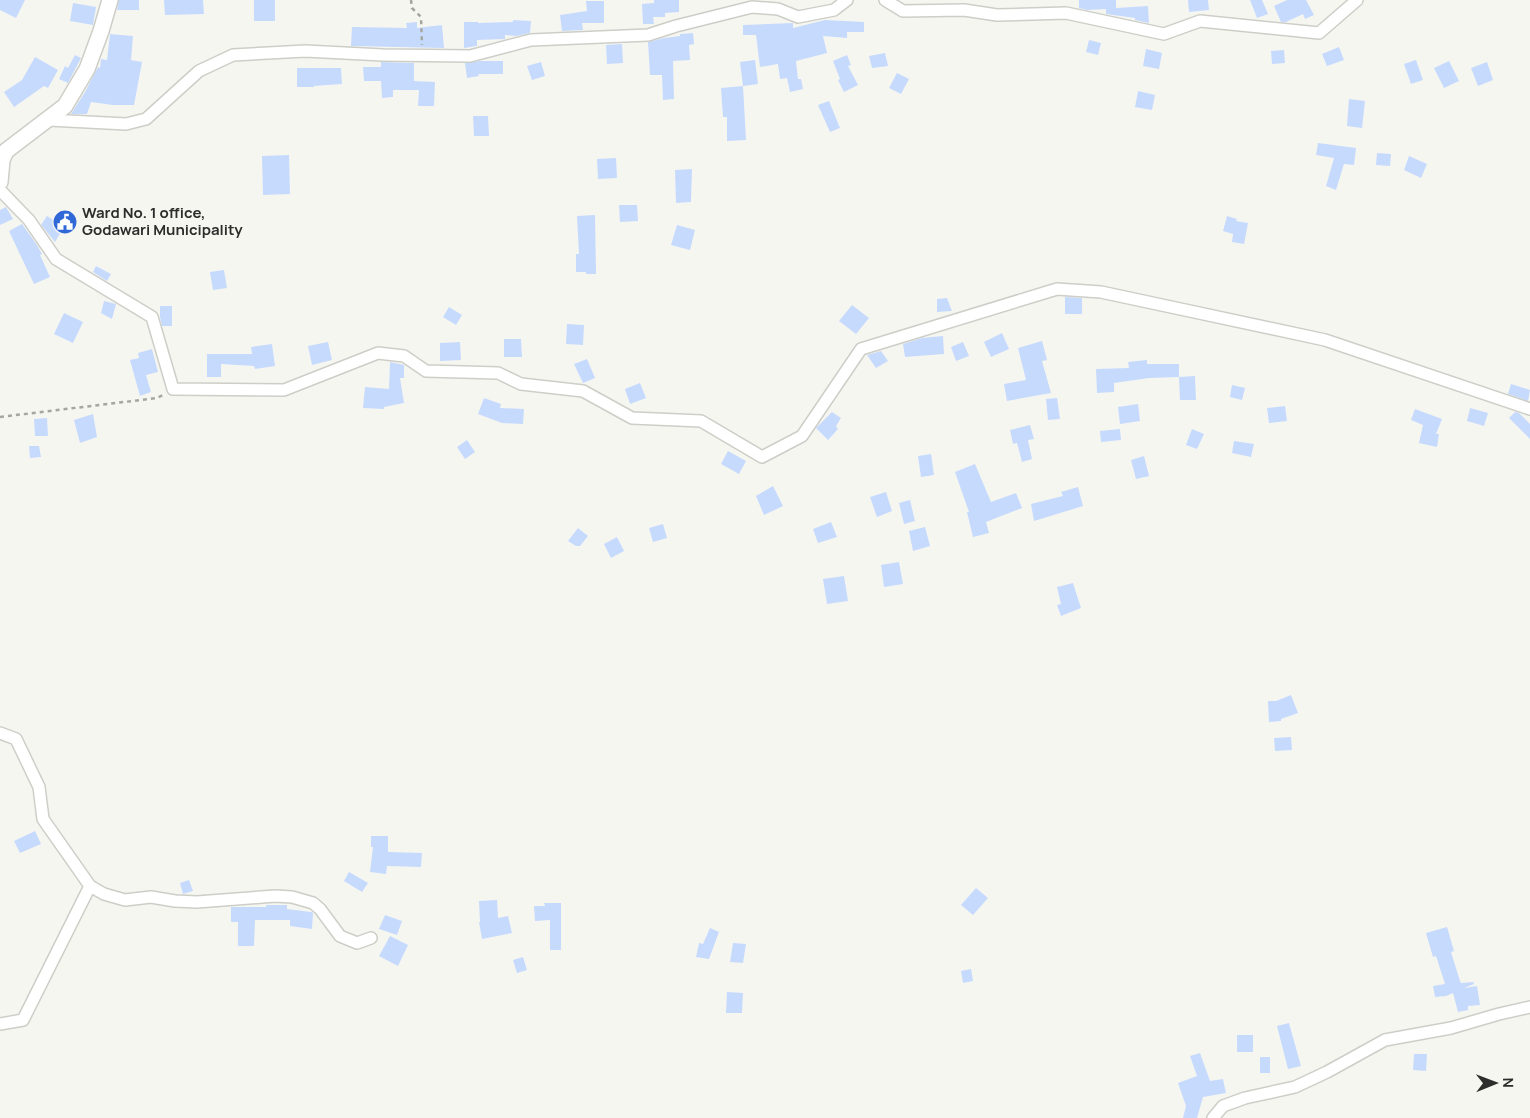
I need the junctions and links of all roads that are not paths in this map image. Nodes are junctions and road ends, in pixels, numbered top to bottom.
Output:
1 (110, 0) edge
2 (847, 0) edge
3 (885, 0) edge
4 (1357, 0) edge
5 (49, 120) junction
6 (0, 182) edge
7 (0, 190) edge
8 (1530, 409) edge
9 (0, 733) edge
10 (90, 886) junction
11 (371, 938) dead end
12 (1530, 1008) edge
13 (0, 1024) edge
14 (1213, 1118) edge

1 - 5 street
2 - 5 street
3 - 4 street
5 - 6 street
7 - 8 street
9 - 10 street
10 - 11 street
10 - 13 street
12 - 14 street

